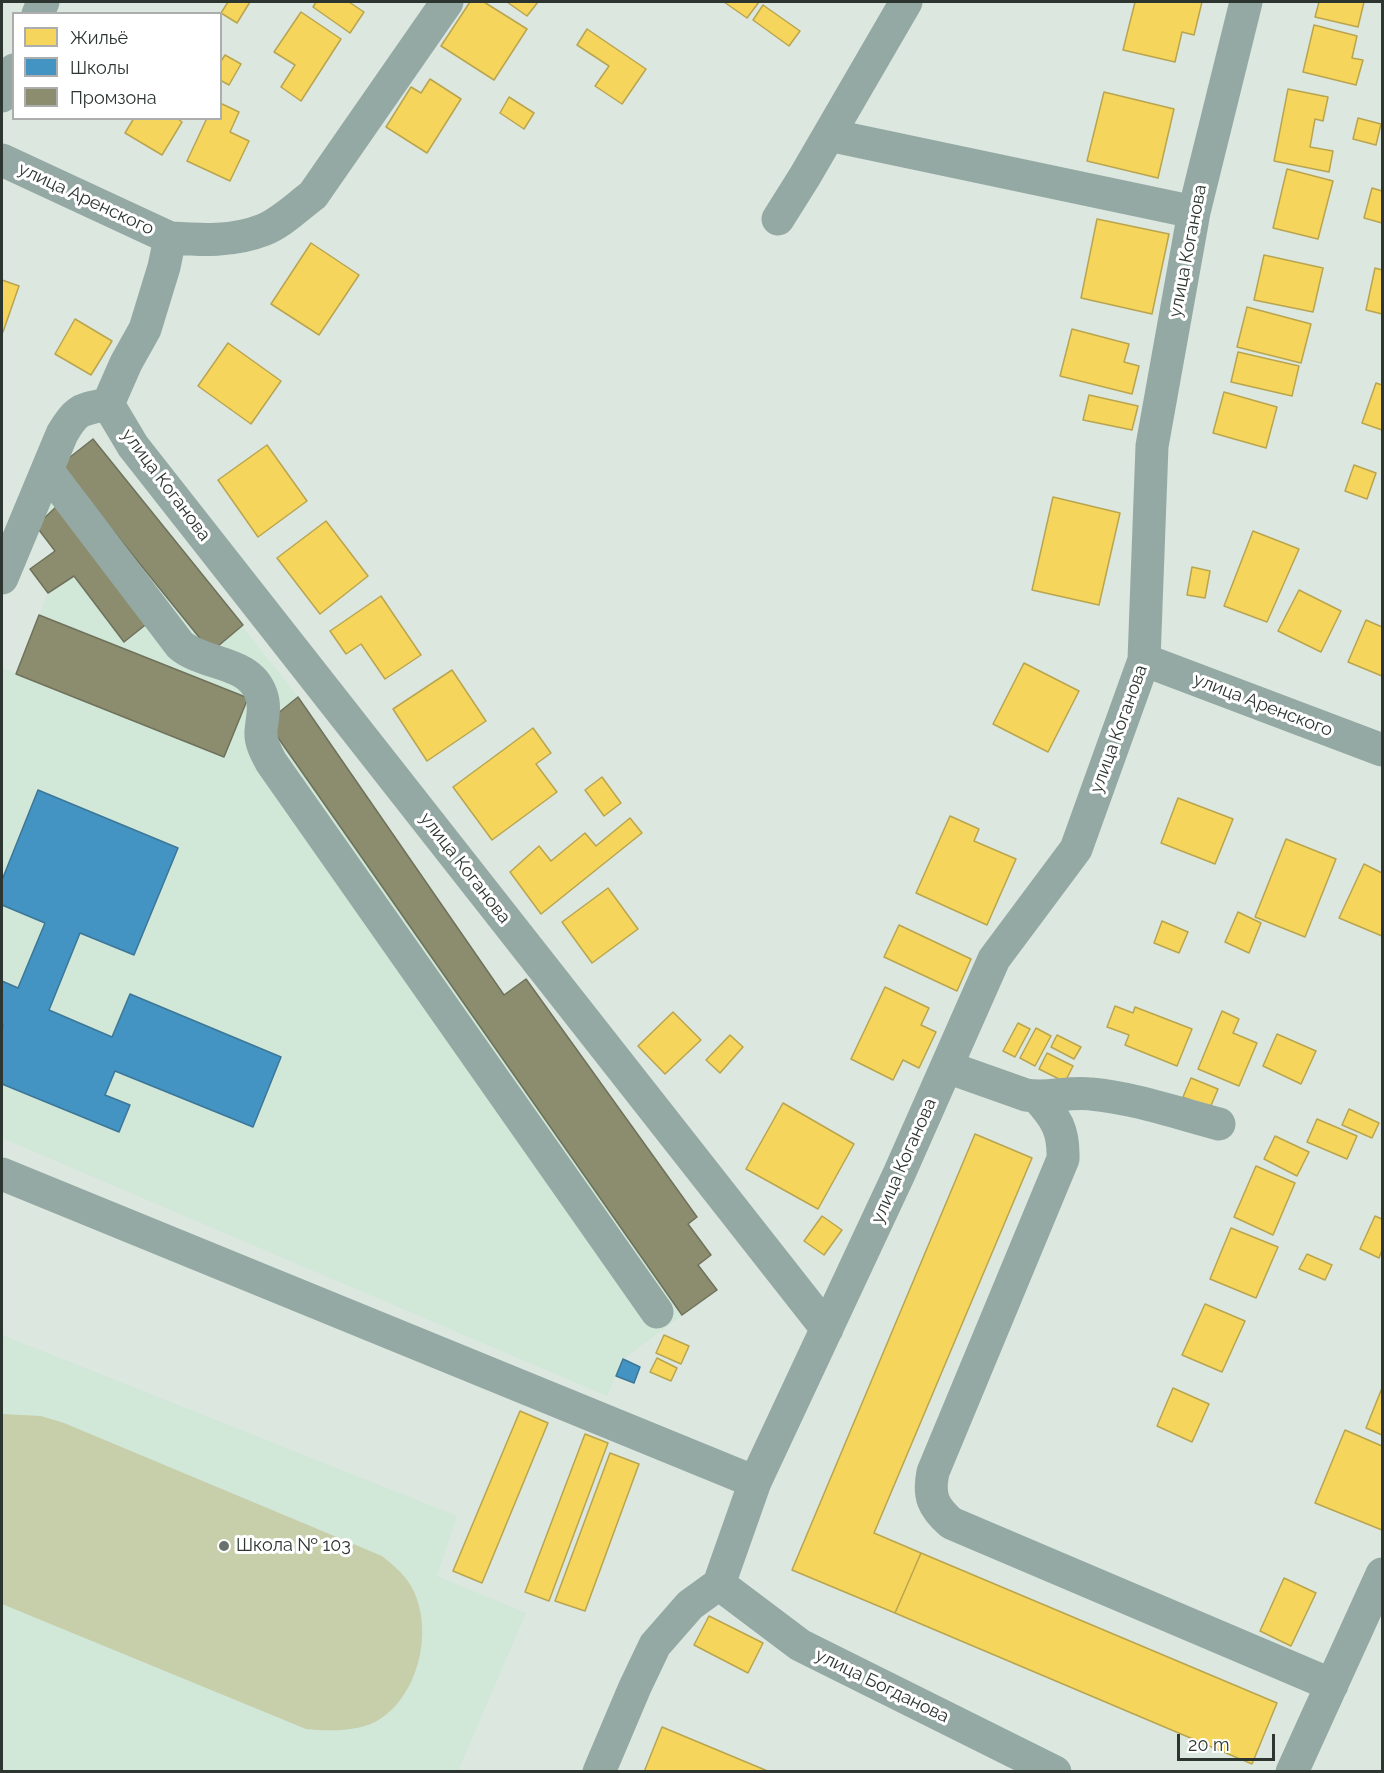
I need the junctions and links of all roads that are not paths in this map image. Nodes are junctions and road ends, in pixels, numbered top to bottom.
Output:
1 (447, 2) edge
2 (906, 2) edge
3 (1246, 2) edge
4 (12, 74) edge
5 (2, 96) edge
6 (829, 135) junction
7 (2, 160) edge
8 (1194, 212) junction
9 (778, 219) dead end
10 (170, 238) junction
11 (108, 404) junction
12 (47, 470) junction
13 (2, 578) edge
14 (1144, 660) junction
15 (1383, 750) edge
16 (947, 1067) junction
17 (1037, 1097) junction
18 (1219, 1124) dead end
19 (2, 1174) edge
20 (657, 1312) dead end
21 (827, 1329) junction
22 (755, 1482) junction
23 (1383, 1574) edge
24 (719, 1584) junction
25 (1332, 1685) junction
26 (599, 1772) edge
27 (1055, 1772) edge
28 (1292, 1772) edge

1 - 10 street
2 - 6 street
3 - 8 street, улица Коганова
4 - 5 street
6 - 8 street
6 - 9 street
7 - 10 street, улица Аренского
8 - 14 street, улица Коганова
10 - 11 street
11 - 12 street
11 - 21 street, улица Коганова
12 - 13 street
12 - 20 street
14 - 15 street, улица Аренского
14 - 16 street, улица Коганова
16 - 17 street
16 - 21 street, улица Коганова
17 - 18 street
17 - 25 street
19 - 22 street
21 - 22 street, улица Коганова
22 - 24 street, улица Коганова
23 - 25 street
24 - 26 street
24 - 27 street, улица Богданова
25 - 28 street

